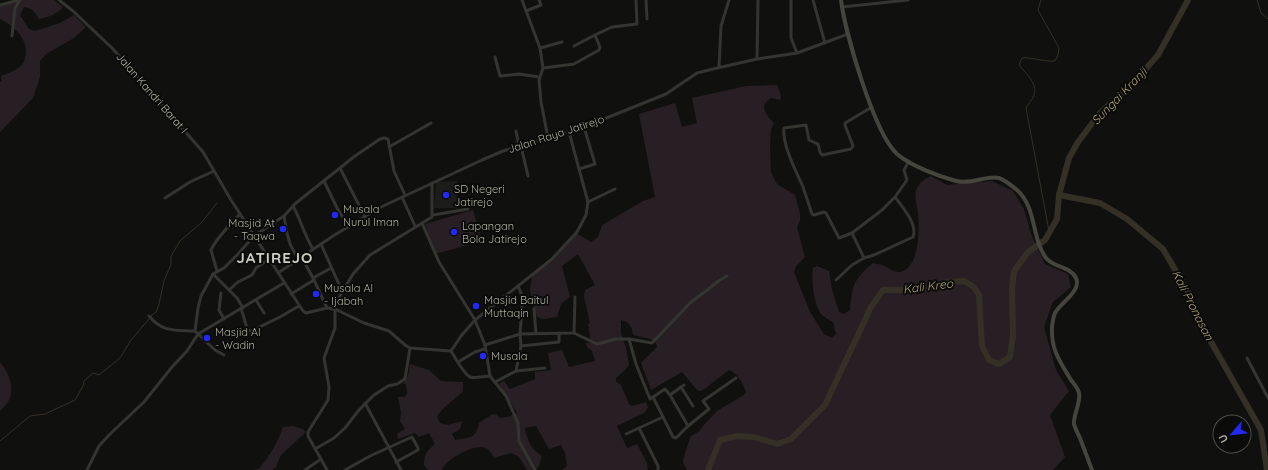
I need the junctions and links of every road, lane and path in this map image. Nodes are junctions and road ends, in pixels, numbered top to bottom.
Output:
1 (20, 0) edge
2 (59, 0) edge
3 (522, 0) edge
4 (539, 0) edge
5 (636, 0) edge
6 (646, 0) edge
7 (729, 0) edge
8 (758, 0) edge
9 (790, 0) edge
10 (813, 0) edge
11 (841, 0) edge
12 (908, 0) edge
13 (0, 5) edge
14 (842, 7) junction
15 (526, 11) junction
16 (647, 19) dead end
17 (849, 33) junction
18 (595, 35) junction
19 (12, 36) dead end
20 (562, 42) dead end
21 (825, 43) junction
22 (574, 46) dead end
23 (540, 48) junction
24 (797, 53) junction
25 (496, 57) dead end
26 (757, 59) junction
27 (719, 67) junction
28 (543, 68) junction
29 (539, 77) junction
30 (872, 107) junction
31 (431, 123) dead end
32 (584, 127) junction
33 (516, 130) dead end
34 (569, 132) junction
35 (548, 138) junction
36 (520, 146) junction
37 (389, 147) junction
38 (909, 161) junction
39 (340, 168) junction
40 (579, 170) junction
41 (214, 172) junction
42 (528, 176) dead end
43 (324, 182) junction
44 (432, 183) junction
45 (615, 190) dead end
46 (403, 196) junction
47 (894, 197) junction
48 (165, 198) dead end
49 (588, 202) junction
50 (293, 206) junction
51 (468, 210) dead end
52 (240, 214) junction
53 (433, 215) junction
54 (284, 216) junction
55 (365, 217) junction
56 (422, 223) junction
57 (415, 226) junction
58 (349, 227) junction
59 (852, 233) junction
60 (254, 236) junction
61 (321, 244) junction
62 (313, 249) junction
63 (302, 256) junction
64 (864, 258) junction
65 (269, 259) junction
66 (298, 259) junction
67 (331, 268) junction
68 (217, 271) junction
69 (278, 273) junction
70 (213, 274) junction
71 (727, 276) dead end
72 (314, 279) junction
73 (836, 280) dead end
74 (284, 283) junction
75 (518, 286) junction
76 (229, 290) junction
77 (342, 291) junction
78 (221, 293) dead end
79 (291, 294) junction
80 (575, 297) dead end
81 (256, 300) junction
82 (299, 306) junction
83 (327, 308) junction
84 (242, 309) junction
85 (334, 309) junction
86 (534, 309) dead end
87 (264, 313) dead end
88 (150, 317) dead end
89 (224, 319) junction
90 (475, 320) junction
91 (197, 332) junction
92 (536, 333) junction
93 (559, 333) junction
94 (574, 333) junction
95 (520, 334) junction
96 (629, 339) junction
97 (484, 345) junction
98 (521, 346) junction
99 (410, 348) junction
100 (485, 349) junction
101 (451, 350) junction
102 (224, 355) dead end
103 (1247, 358) dead end
104 (458, 362) junction
105 (545, 368) dead end
106 (516, 371) junction
107 (490, 376) junction
108 (736, 378) dead end
109 (495, 382) junction
110 (670, 395) junction
111 (653, 397) junction
112 (1268, 398) edge
113 (365, 403) junction
114 (693, 406) dead end
115 (663, 417) junction
116 (688, 426) junction
117 (639, 428) junction
118 (626, 434) dead end
119 (389, 447) junction
120 (316, 449) junction
121 (322, 459) junction
122 (396, 462) junction
123 (87, 470) edge
124 (305, 470) edge
125 (327, 470) edge
126 (345, 470) edge
127 (401, 470) edge
128 (535, 470) edge
129 (658, 470) edge
130 (1092, 470) edge

1 - 13 street
1 - 19 street
2 - 41 street, Jalan Kandri Barat I
3 - 15 street
4 - 15 street
5 - 18 street
6 - 16 street
7 - 27 street
8 - 26 street
9 - 24 street
10 - 21 street
11 - 14 main road
12 - 14 street
14 - 17 main road
15 - 23 street
17 - 21 street, Jalan Raya Jatirejo
17 - 30 main road
18 - 22 street
18 - 28 street
20 - 23 street
21 - 24 street, Jalan Raya Jatirejo
23 - 28 street
24 - 26 street, Jalan Raya Jatirejo
25 - 29 street
26 - 27 street, Jalan Raya Jatirejo
27 - 32 street, Jalan Raya Jatirejo
28 - 29 street
29 - 35 street
30 - 38 main road
30 - 59 street
31 - 37 street
32 - 34 street, Jalan Raya Jatirejo
32 - 40 street
33 - 36 street
34 - 35 street, Jalan Raya Jatirejo
34 - 40 street
35 - 36 street, Jalan Raya Jatirejo
36 - 42 street
36 - 44 street, Jalan Raya Jatirejo
37 - 39 street
37 - 46 street
38 - 47 street
38 - 130 main road
39 - 43 street
39 - 55 street
40 - 49 street
41 - 48 street
41 - 52 street, Jalan Kandri Barat I
43 - 50 street
43 - 58 street
44 - 46 street, Jalan Raya Jatirejo
44 - 53 street
45 - 49 street
46 - 55 street, Jalan Raya Jatirejo
46 - 57 street
47 - 59 street
47 - 64 street
49 - 75 street
50 - 54 street
50 - 62 street
51 - 53 street
52 - 60 street, Jalan Kandri Barat I
52 - 68 street
53 - 56 street
54 - 60 street
54 - 66 street
55 - 58 street, Jalan Raya Jatirejo
56 - 57 street
56 - 90 street
57 - 77 street
58 - 61 street, Jalan Raya Jatirejo
59 - 64 street
60 - 65 street, Jalan Kandri Barat I
60 - 68 street
61 - 62 street, Jalan Raya Jatirejo
61 - 67 street
62 - 63 street, Jalan Raya Jatirejo
63 - 66 street, Jalan Raya Jatirejo
63 - 72 street
64 - 73 street
65 - 69 street, Jalan Kandri Barat I
65 - 76 street
66 - 69 street, Jalan Raya Jatirejo
67 - 72 street
67 - 77 street
68 - 70 street
69 - 74 street, Jalan Kandri Barat I
70 - 76 street
70 - 91 street
71 - 96 street
72 - 79 street
72 - 83 street
74 - 79 street, Jalan Kandri Barat I
74 - 81 street
75 - 90 street
75 - 95 street
76 - 84 street
77 - 85 street
78 - 89 street
79 - 82 street, Jalan Kandri Barat I
80 - 94 street
81 - 84 street
81 - 87 street
82 - 83 street
82 - 84 street
83 - 85 street
84 - 89 street
85 - 99 street
85 - 120 street
86 - 92 street
88 - 91 street
89 - 91 street
90 - 97 street
90 - 101 street
91 - 102 street
91 - 123 street
92 - 93 street
92 - 95 street
93 - 94 street
93 - 98 street
94 - 96 street
95 - 97 street
95 - 98 street
96 - 111 street
97 - 100 street
98 - 106 street
99 - 101 street
99 - 113 street
100 - 104 street
100 - 107 street
101 - 104 street
103 - 112 street
104 - 107 street
105 - 106 street
106 - 109 street
107 - 109 street
108 - 116 street
109 - 128 street
110 - 111 street
110 - 114 street
110 - 116 street
111 - 115 street
113 - 119 street
113 - 120 street
115 - 116 street
115 - 117 street
117 - 118 street
117 - 129 street
119 - 122 street
119 - 122 street
119 - 126 street
120 - 121 street
121 - 124 street
121 - 125 street
122 - 127 street

